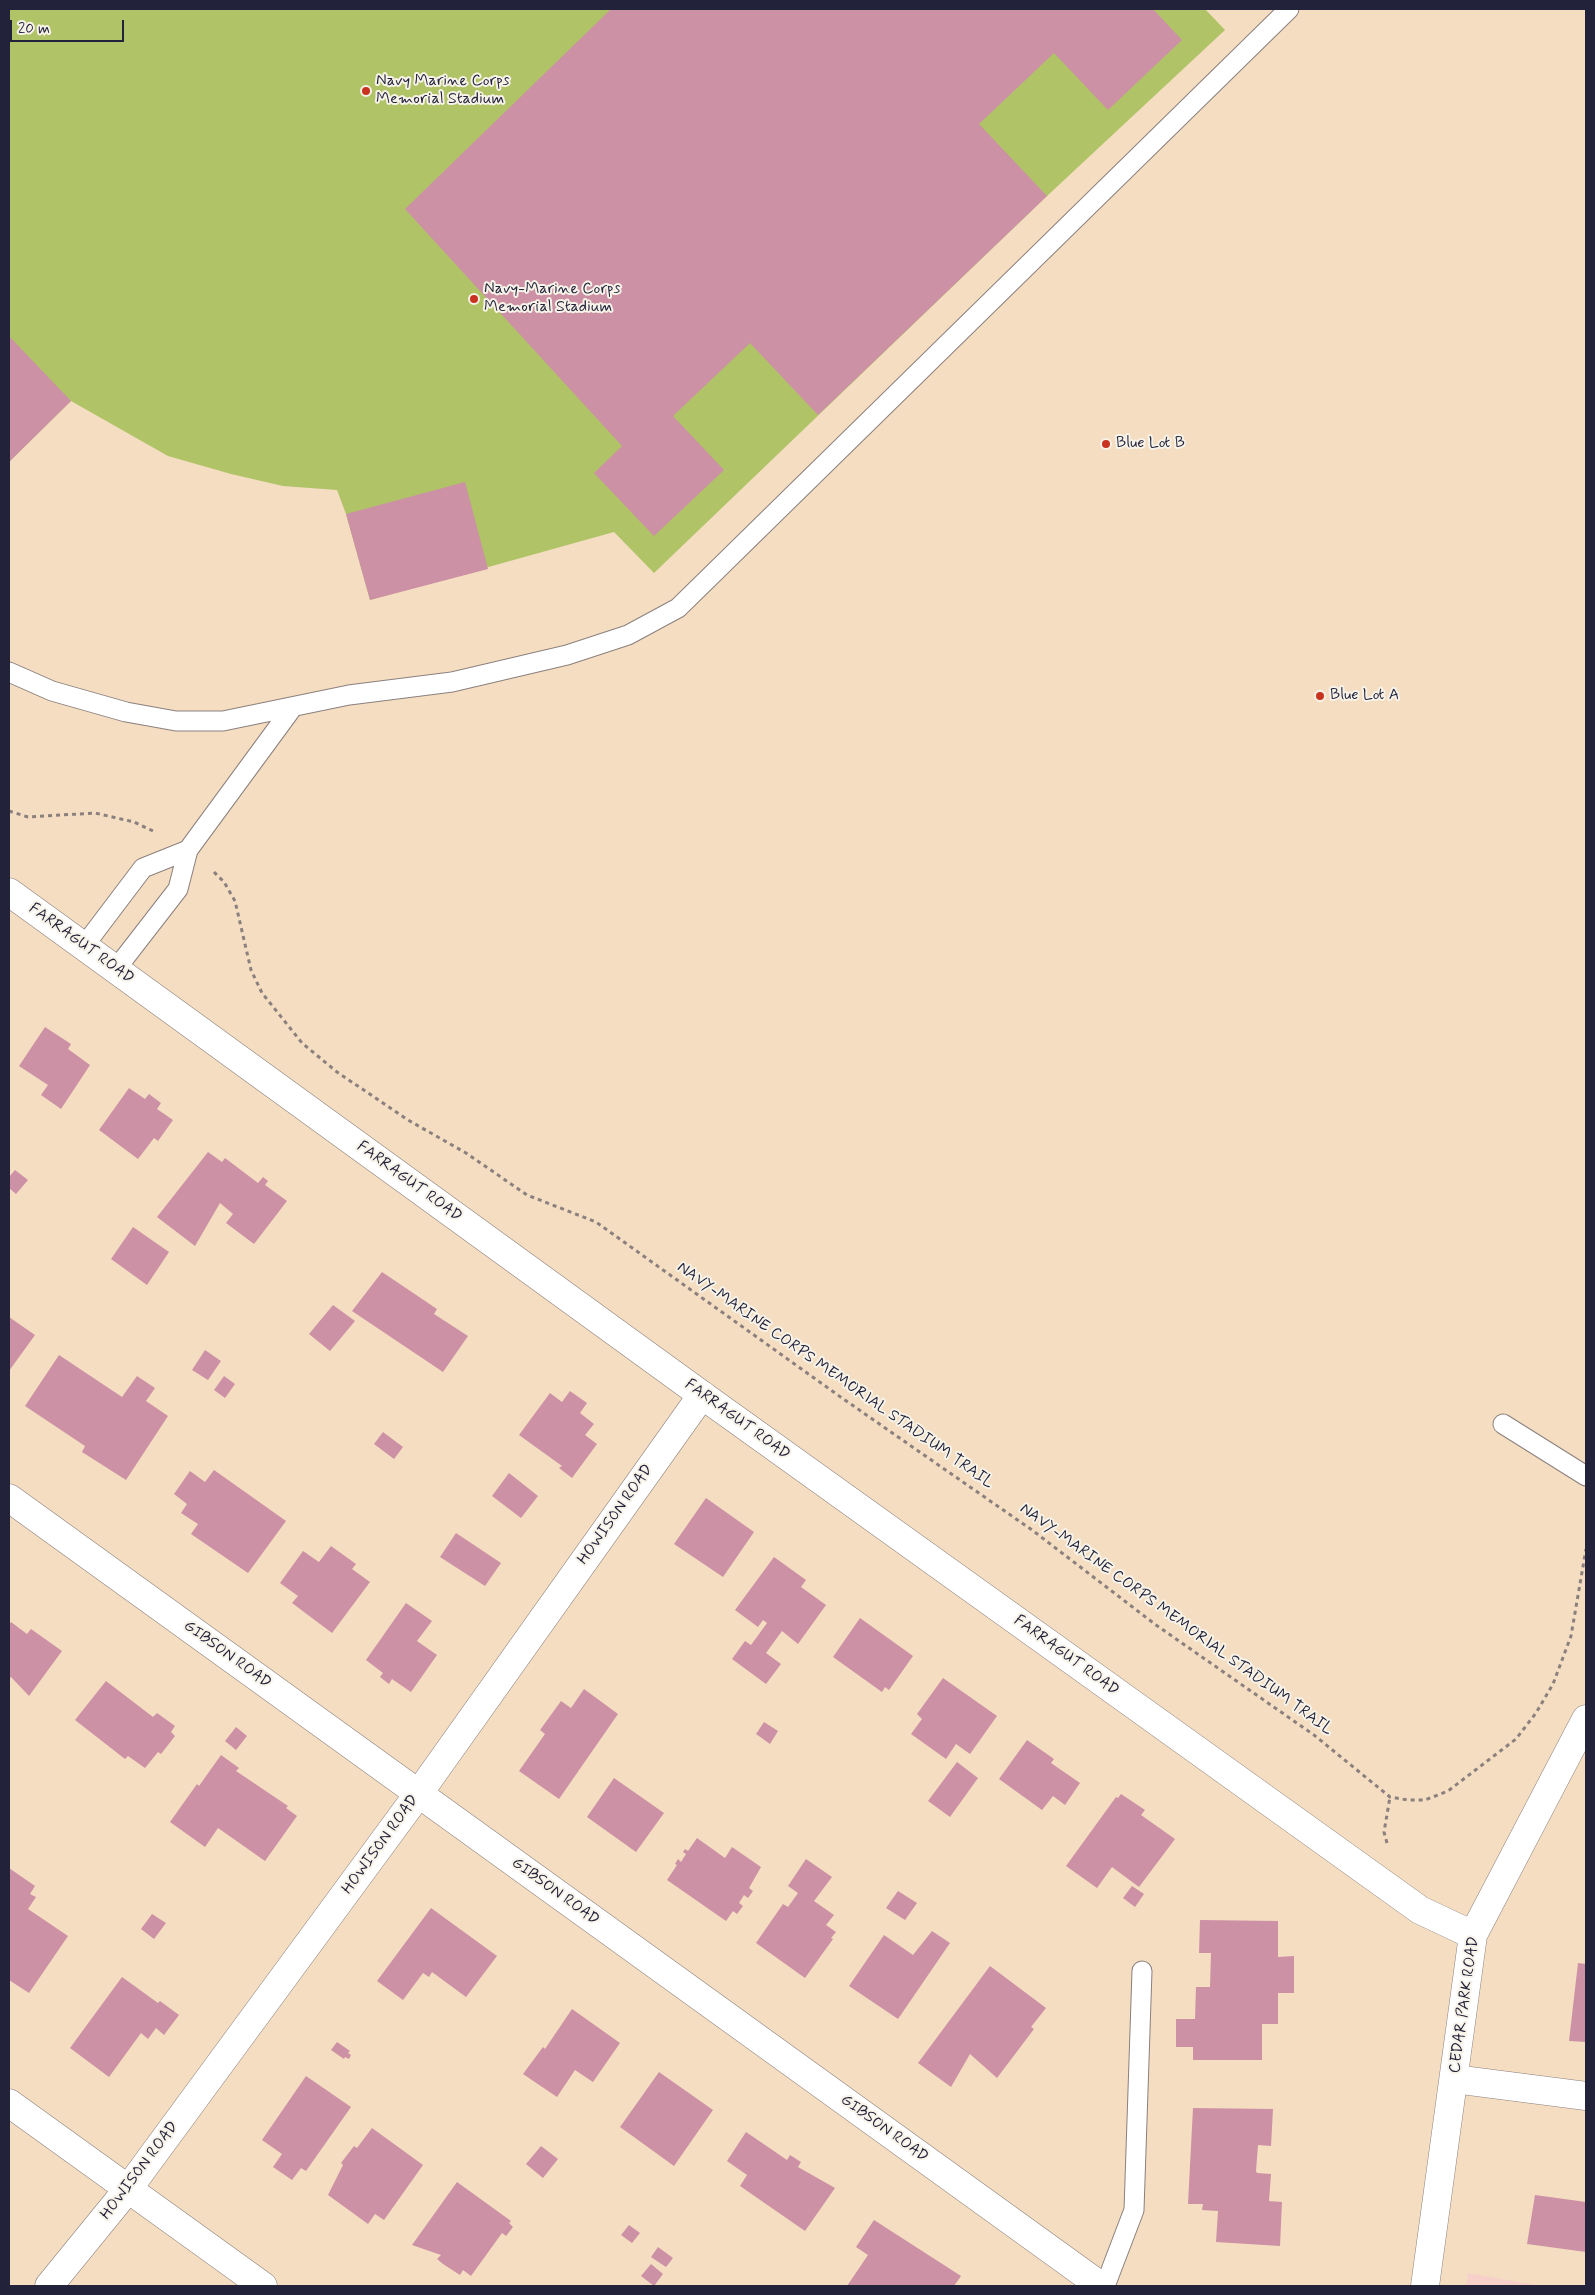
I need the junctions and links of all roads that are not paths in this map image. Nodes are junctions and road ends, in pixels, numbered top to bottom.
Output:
1 (1289, 9) edge
2 (9, 672) edge
3 (292, 707) junction
4 (188, 850) junction
5 (9, 892) edge
6 (84, 946) junction
7 (116, 969) junction
8 (702, 1395) junction
9 (1502, 1424) dead end
10 (1586, 1476) edge
11 (9, 1498) edge
12 (1586, 1719) edge
13 (419, 1793) junction
14 (1473, 1935) junction
15 (1142, 1970) dead end
16 (1454, 2079) junction
17 (1586, 2096) edge
18 (9, 2103) edge
19 (128, 2189) junction
20 (49, 2286) edge
21 (263, 2286) edge
22 (1103, 2286) edge
23 (1425, 2286) edge

1 - 3 lane
2 - 3 lane
3 - 4 lane
4 - 6 lane
4 - 7 lane
5 - 6 street, FARRAGUT ROAD
6 - 7 street, FARRAGUT ROAD
7 - 8 street, FARRAGUT ROAD
8 - 13 street, HOWISON ROAD
8 - 14 street, FARRAGUT ROAD
9 - 10 lane
11 - 13 street, GIBSON ROAD
12 - 14 street, CEDAR PARK ROAD
13 - 19 street, HOWISON ROAD
13 - 22 street, GIBSON ROAD
14 - 16 street, CEDAR PARK ROAD
15 - 22 lane
16 - 17 street
16 - 23 street, CEDAR PARK ROAD
18 - 19 street
19 - 20 street, HOWISON ROAD
19 - 21 street

